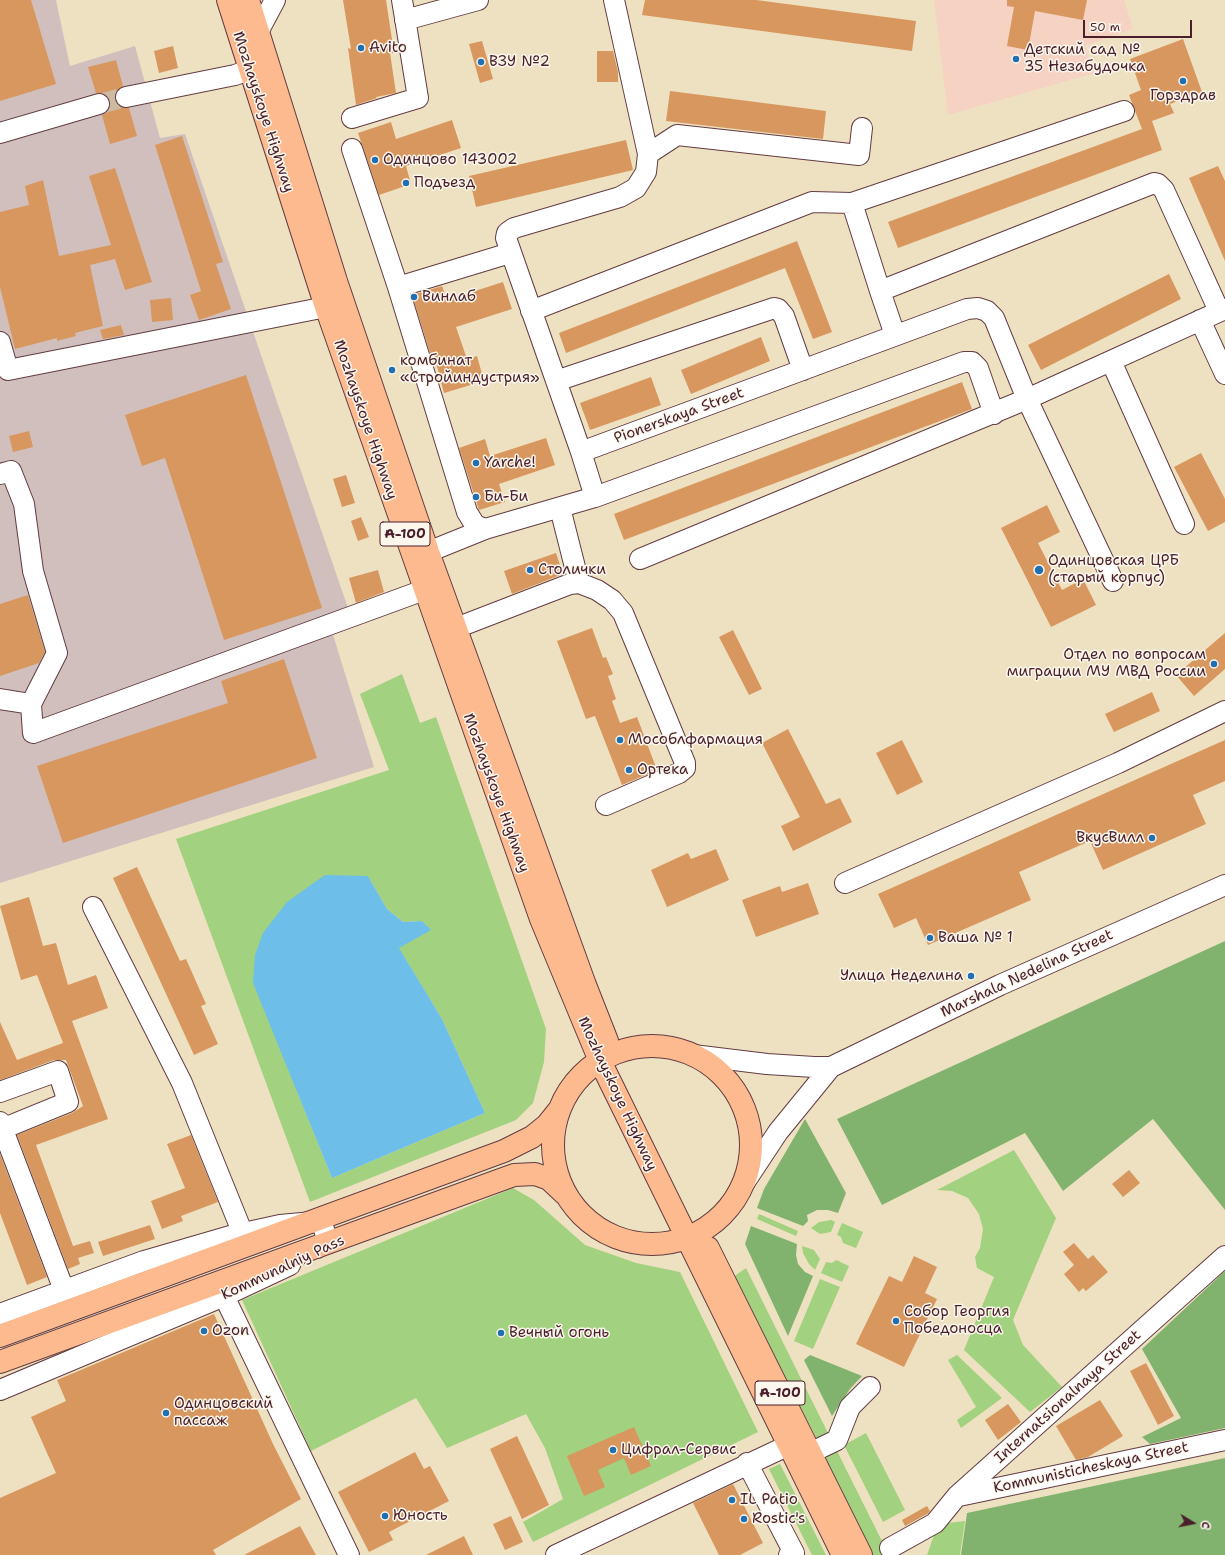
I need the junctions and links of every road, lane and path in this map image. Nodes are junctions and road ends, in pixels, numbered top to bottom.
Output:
1 (228, 0) edge
2 (248, 0) edge
3 (275, 0) edge
4 (402, 0) edge
5 (478, 0) edge
6 (614, 0) edge
7 (405, 20) junction
8 (258, 32) junction
9 (249, 70) junction
10 (126, 97) tunnel mouth
11 (99, 104) tunnel mouth
12 (1124, 111) dead end
13 (352, 118) dead end
14 (862, 128) dead end
15 (0, 132) edge
16 (352, 149) dead end
17 (648, 154) junction
18 (852, 203) junction
19 (510, 253) junction
20 (398, 287) junction
21 (880, 291) junction
22 (326, 307) junction
23 (1222, 310) edge
24 (531, 311) junction
25 (1200, 320) junction
26 (895, 335) junction
27 (0, 342) edge
28 (1111, 361) junction
29 (803, 370) junction
30 (3, 371) edge
31 (1225, 374) edge
32 (556, 381) junction
33 (1027, 399) junction
34 (994, 414) junction
35 (581, 452) junction
36 (0, 474) edge
37 (595, 497) junction
38 (560, 508) junction
39 (1184, 524) dead end
40 (485, 529) junction
41 (428, 552) junction
42 (640, 559) dead end
43 (1113, 581) dead end
44 (579, 583) junction
45 (424, 590) junction
46 (456, 628) junction
47 (0, 699) edge
48 (31, 704) junction
49 (1225, 711) edge
50 (606, 805) dead end
51 (845, 883) dead end
52 (1225, 884) edge
53 (93, 907) dead end
54 (693, 1055) junction
55 (606, 1058) junction
56 (831, 1066) junction
57 (0, 1092) edge
58 (559, 1109) junction
59 (1, 1125) edge
60 (739, 1191) junction
61 (390, 1192) junction
62 (566, 1195) junction
63 (399, 1218) junction
64 (308, 1222) junction
65 (243, 1234) junction
66 (692, 1234) junction
67 (349, 1236) junction
68 (317, 1248) junction
69 (1225, 1256) edge
70 (276, 1272) junction
71 (64, 1290) junction
72 (224, 1296) junction
73 (0, 1314) edge
74 (0, 1336) edge
75 (0, 1362) edge
76 (870, 1387) dead end
77 (0, 1390) edge
78 (1225, 1440) edge
79 (789, 1445) junction
80 (810, 1453) junction
81 (747, 1463) junction
82 (957, 1496) junction
83 (890, 1548) dead end
84 (349, 1555) edge
85 (556, 1555) edge
86 (790, 1555) edge
87 (843, 1555) edge
88 (861, 1555) edge

1 - 9 main road, Mozhayskoye Highway / А-100
2 - 8 main road, Mozhayskoye Highway / А-100
3 - 8 street
4 - 7 street
5 - 7 street
6 - 17 street
7 - 13 street
8 - 41 main road, Mozhayskoye Highway / А-100
9 - 10 street
9 - 22 main road, Mozhayskoye Highway / А-100
11 - 15 street
12 - 18 street
14 - 17 street
16 - 20 street
17 - 19 street
18 - 21 street
18 - 24 street
19 - 20 street
19 - 24 street
20 - 40 street
21 - 23 street
21 - 26 street
22 - 30 street
22 - 45 main road, Mozhayskoye Highway / А-100
23 - 25 street
24 - 32 street
25 - 28 street
25 - 31 street
26 - 29 street, Pionerskaya Street
26 - 33 street, Pionerskaya Street
27 - 30 street
28 - 33 street
28 - 39 street
29 - 32 street
29 - 35 street, Pionerskaya Street
32 - 35 street
33 - 34 street
33 - 43 street
34 - 37 street
34 - 42 street
35 - 37 street
36 - 48 street
37 - 38 street
38 - 40 street
38 - 44 street
40 - 41 street
41 - 46 main road, Mozhayskoye Highway / А-100
44 - 46 street
44 - 50 street
45 - 48 street
45 - 55 main road, Mozhayskoye Highway / А-100
46 - 55 main road, Mozhayskoye Highway / А-100
47 - 48 street
49 - 51 street
52 - 56 street, Marshala Nedelina Street
53 - 65 street
54 - 55 main road
54 - 56 street
54 - 60 main road
55 - 58 main road
55 - 66 main road, Mozhayskoye Highway / А-100
56 - 60 street
57 - 59 street
58 - 61 main road, Kommunalniy Pass
58 - 62 main road
59 - 71 street
60 - 66 main road
61 - 63 street
61 - 64 main road, Kommunalniy Pass
62 - 63 main road, Kommunalniy Pass
62 - 66 main road
63 - 67 main road, Kommunalniy Pass
63 - 70 street
64 - 65 street, Kommunalniy Pass
64 - 68 street
64 - 74 main road
65 - 71 street, Kommunalniy Pass
66 - 79 main road, Mozhayskoye Highway / А-100
66 - 80 main road, Mozhayskoye Highway / А-100
67 - 68 main road
67 - 70 street, Kommunalniy Pass
68 - 75 main road
69 - 82 street, Internatsionalnaya Street
70 - 72 street, Kommunalniy Pass
71 - 73 street, Kommunalniy Pass
72 - 77 street, Kommunalniy Pass
72 - 84 street
76 - 80 street
78 - 82 street, Kommunisticheskaya Street
79 - 81 street
79 - 87 main road, Mozhayskoye Highway / А-100
80 - 88 main road, Mozhayskoye Highway / А-100
81 - 85 street
81 - 86 street
82 - 83 street, Internatsionalnaya Street

